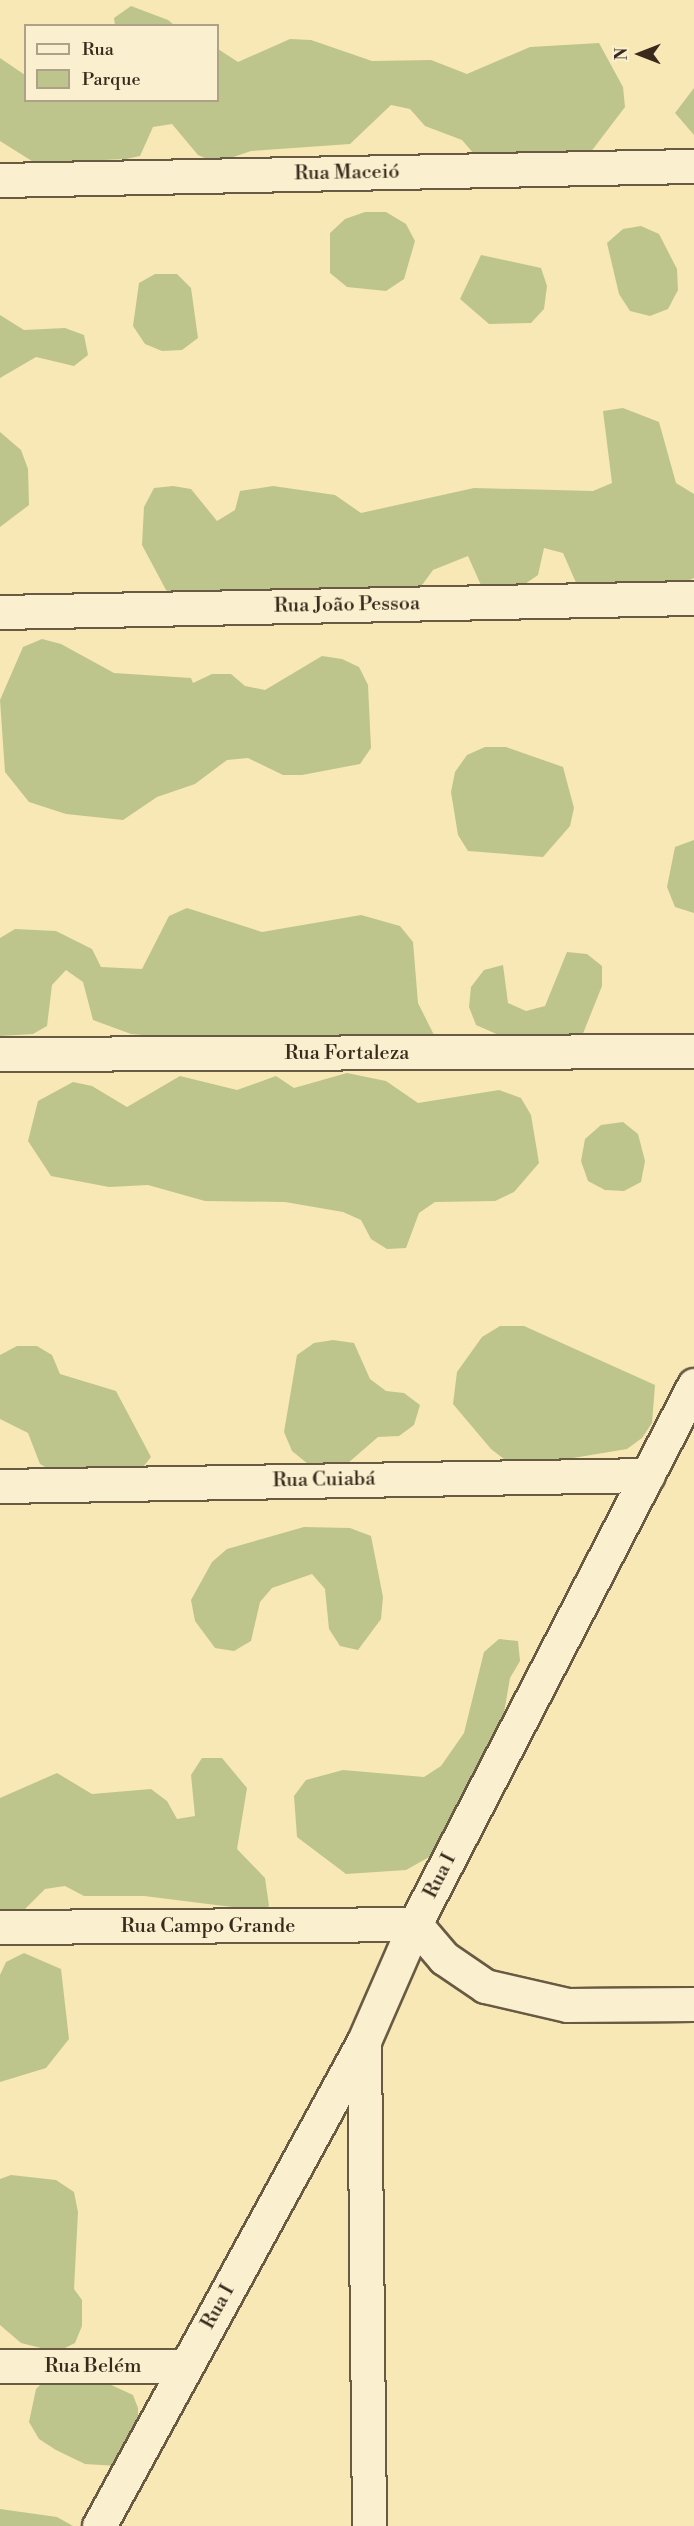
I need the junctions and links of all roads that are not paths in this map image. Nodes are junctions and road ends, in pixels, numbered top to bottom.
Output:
1 (694, 166) edge
2 (0, 180) edge
3 (694, 598) edge
4 (0, 612) edge
5 (694, 1051) edge
6 (0, 1054) edge
7 (694, 1384) edge
8 (648, 1475) junction
9 (0, 1486) edge
10 (415, 1924) junction
11 (0, 1927) edge
12 (694, 2004) edge
13 (364, 2041) junction
14 (0, 2366) edge
15 (186, 2366) junction
16 (99, 2526) edge
17 (369, 2526) edge

1 - 2 street, Rua Maceió
3 - 4 street, Rua João Pessoa
5 - 6 street, Rua Fortaleza
7 - 8 street, Rua I
8 - 9 street, Rua Cuiabá
8 - 10 street, Rua I
10 - 11 street, Rua Campo Grande
10 - 12 street
10 - 13 street, Rua I
13 - 15 street, Rua I
13 - 17 street
14 - 15 street, Rua Belém
15 - 16 street, Rua I

